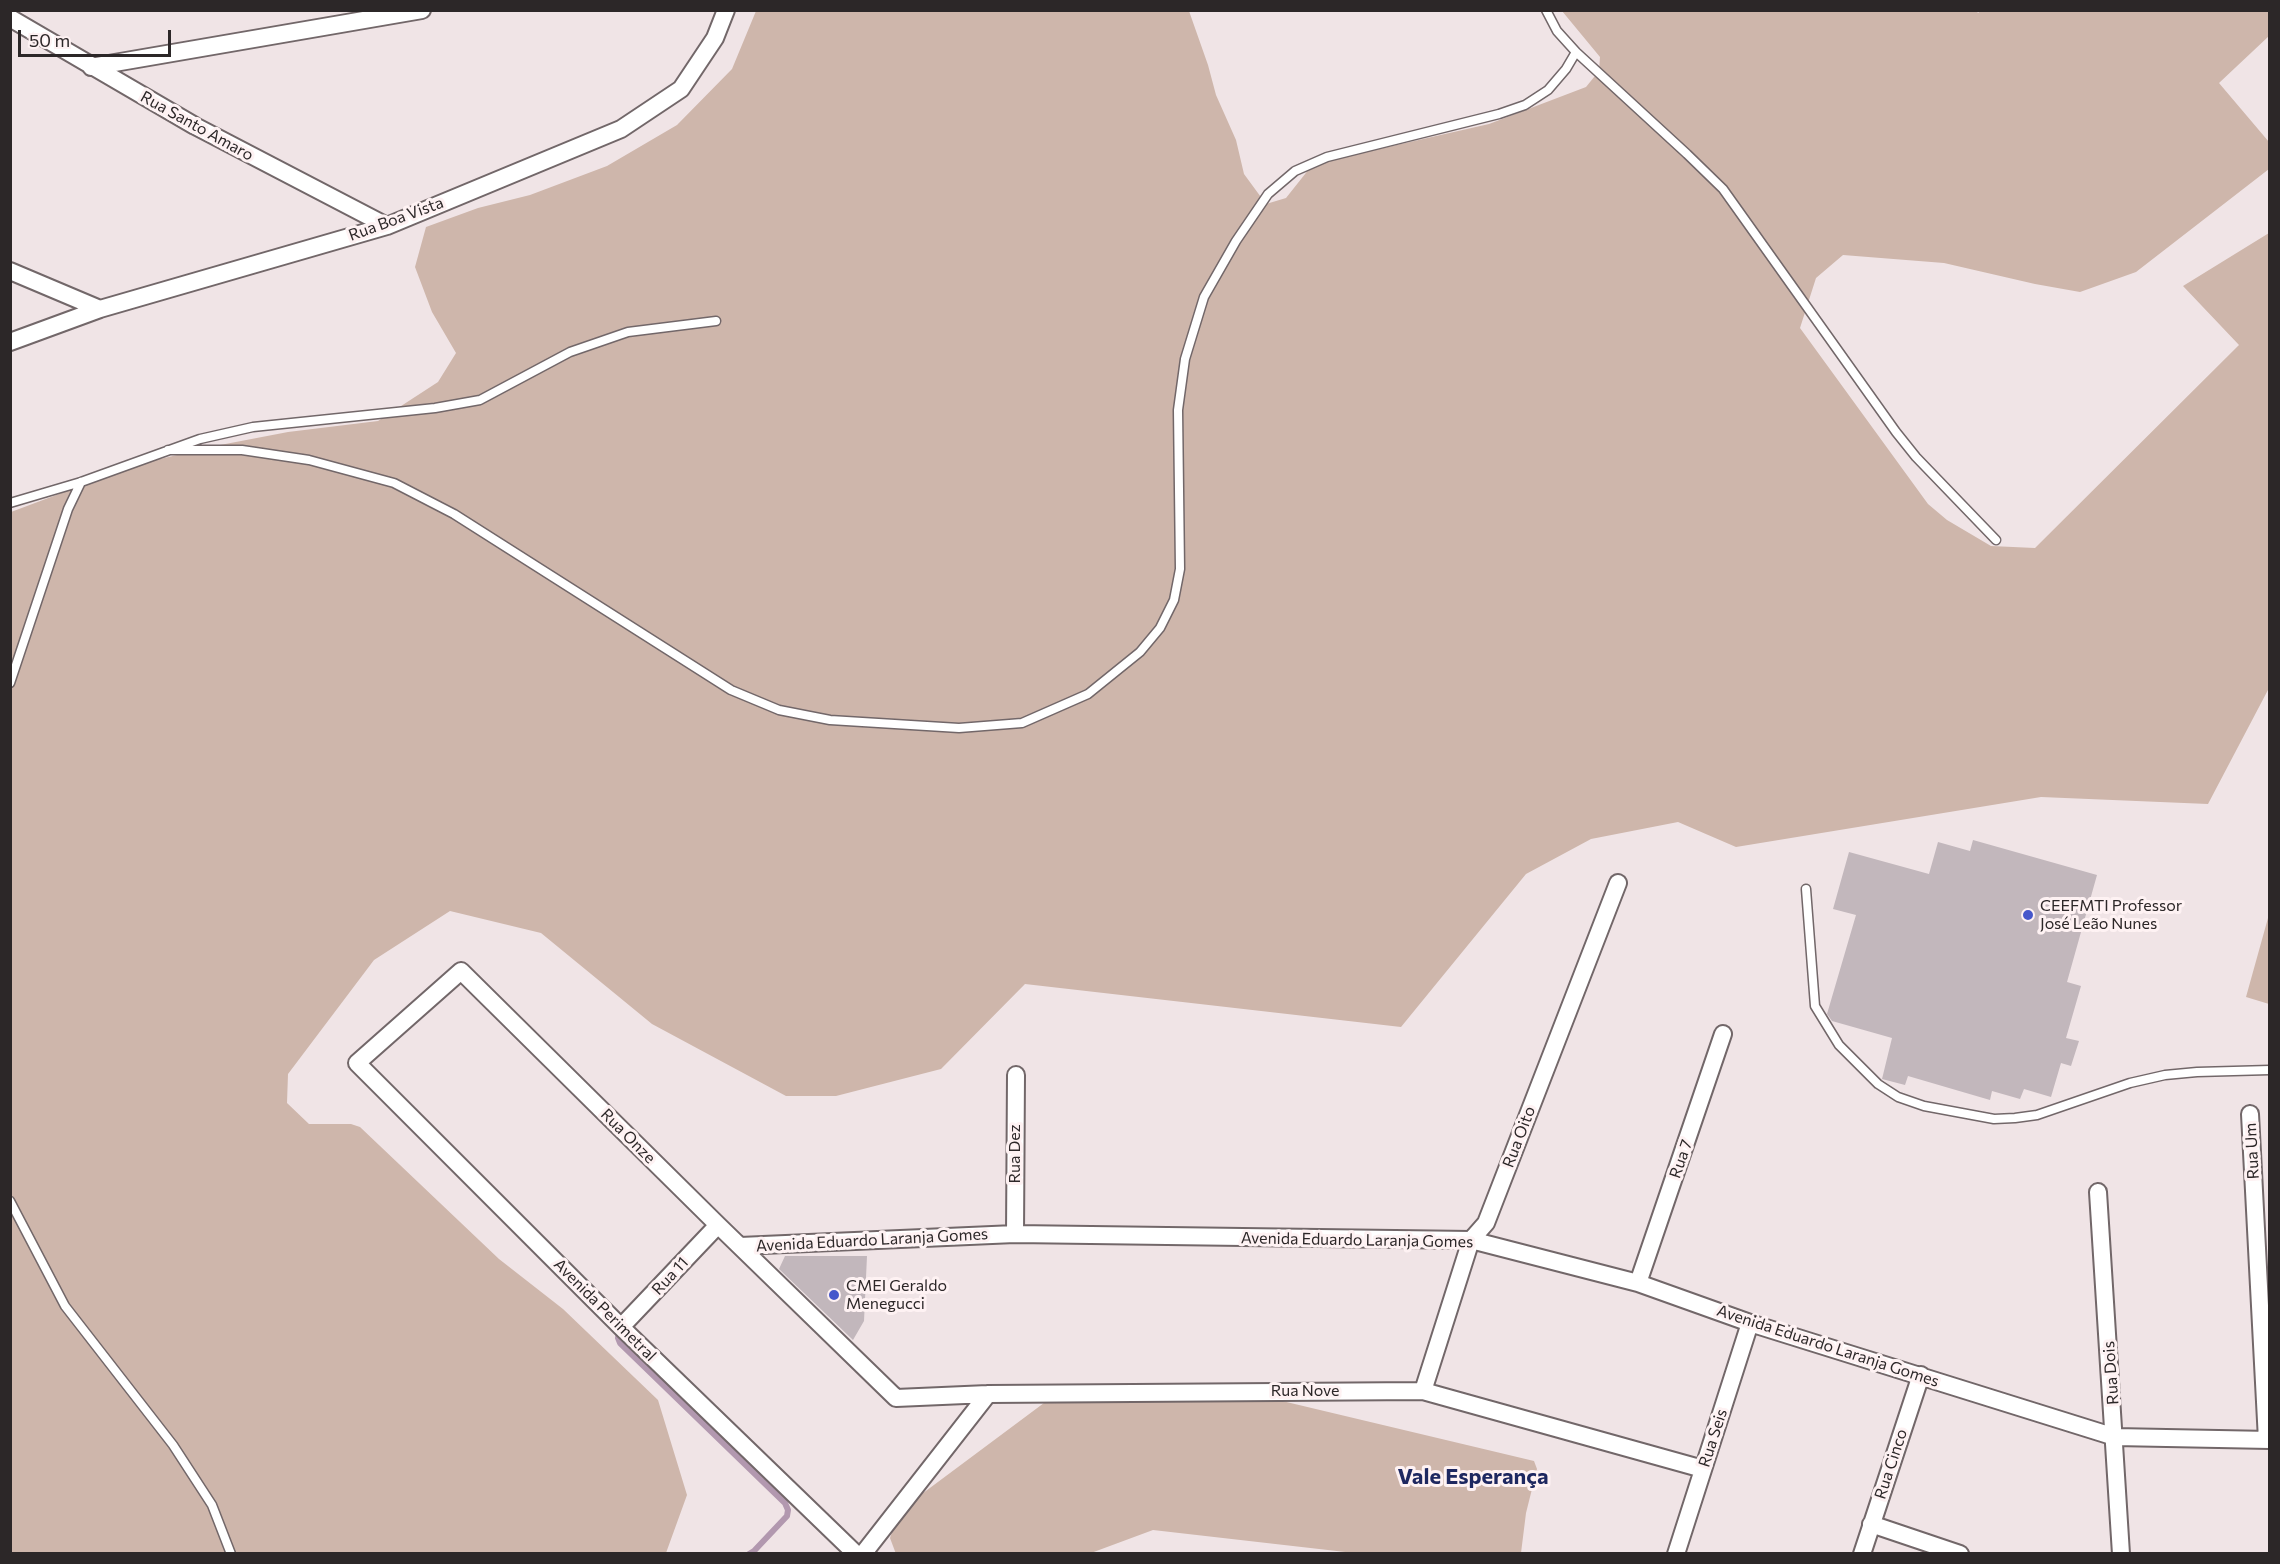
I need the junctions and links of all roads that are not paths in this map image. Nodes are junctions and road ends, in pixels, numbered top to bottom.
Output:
1 (422, 10) edge
2 (726, 10) edge
3 (1546, 10) edge
4 (10, 18) edge
5 (1576, 51) junction
6 (91, 67) junction
7 (387, 226) junction
8 (10, 271) edge
9 (100, 309) junction
10 (716, 321) dead end
11 (10, 342) edge
12 (168, 450) junction
13 (81, 482) junction
14 (10, 503) edge
15 (1996, 540) dead end
16 (10, 683) edge
17 (1618, 883) dead end
18 (1806, 889) dead end
19 (1723, 1034) dead end
20 (357, 1063) joint
21 (2270, 1070) edge
22 (1016, 1075) dead end
23 (2250, 1114) dead end
24 (2098, 1192) dead end
25 (10, 1201) edge
26 (718, 1225) junction
27 (1015, 1234) junction
28 (1471, 1240) junction
29 (740, 1246) junction
30 (1638, 1283) junction
31 (1750, 1323) junction
32 (621, 1327) junction
33 (1921, 1375) junction
34 (1423, 1391) junction
35 (988, 1394) junction
36 (896, 1398) joint
37 (2115, 1437) junction
38 (2268, 1440) edge
39 (1703, 1468) junction
40 (1872, 1524) junction
41 (231, 1554) edge
42 (856, 1554) edge
43 (862, 1554) edge
44 (1676, 1554) edge
45 (1862, 1554) edge
46 (1960, 1554) edge
47 (2121, 1554) edge

1 - 6 street
2 - 7 street, Rua Boa Vista
3 - 5 lane
4 - 6 street, Rua Santo Amaro
5 - 12 lane
5 - 15 lane
6 - 7 street, Rua Santo Amaro
7 - 9 street, Rua Boa Vista
8 - 9 street
9 - 11 street, Rua Boa Vista
10 - 12 lane
12 - 13 lane
13 - 14 lane
13 - 16 lane
17 - 28 street, Rua Oito
18 - 21 lane
19 - 30 street, Rua 7
20 - 26 street, Rua Onze
20 - 32 street, Avenida Perimetral
22 - 27 street, Rua Dez
23 - 38 street, Rua Um
24 - 37 street, Rua Dois
25 - 41 lane
26 - 29 street, Rua Onze
26 - 32 street, Rua 11
27 - 28 street, Avenida Eduardo Laranja Gomes
27 - 29 street, Avenida Eduardo Laranja Gomes
28 - 30 street, Avenida Eduardo Laranja Gomes
28 - 34 street, Rua Oito
29 - 36 street, Rua Onze
30 - 31 street, Avenida Eduardo Laranja Gomes
31 - 33 street, Avenida Eduardo Laranja Gomes
31 - 39 street, Rua Seis
32 - 42 street, Avenida Perimetral
33 - 37 street, Avenida Eduardo Laranja Gomes
33 - 40 street, Rua Cinco
34 - 35 street, Rua Nove
34 - 39 street, Rua Nove
35 - 36 street, Rua Nove
35 - 43 street
37 - 38 street, Avenida Eduardo Laranja Gomes
37 - 47 street, Rua Dois
39 - 44 street, Rua Seis
40 - 45 street, Rua Cinco
40 - 46 street

